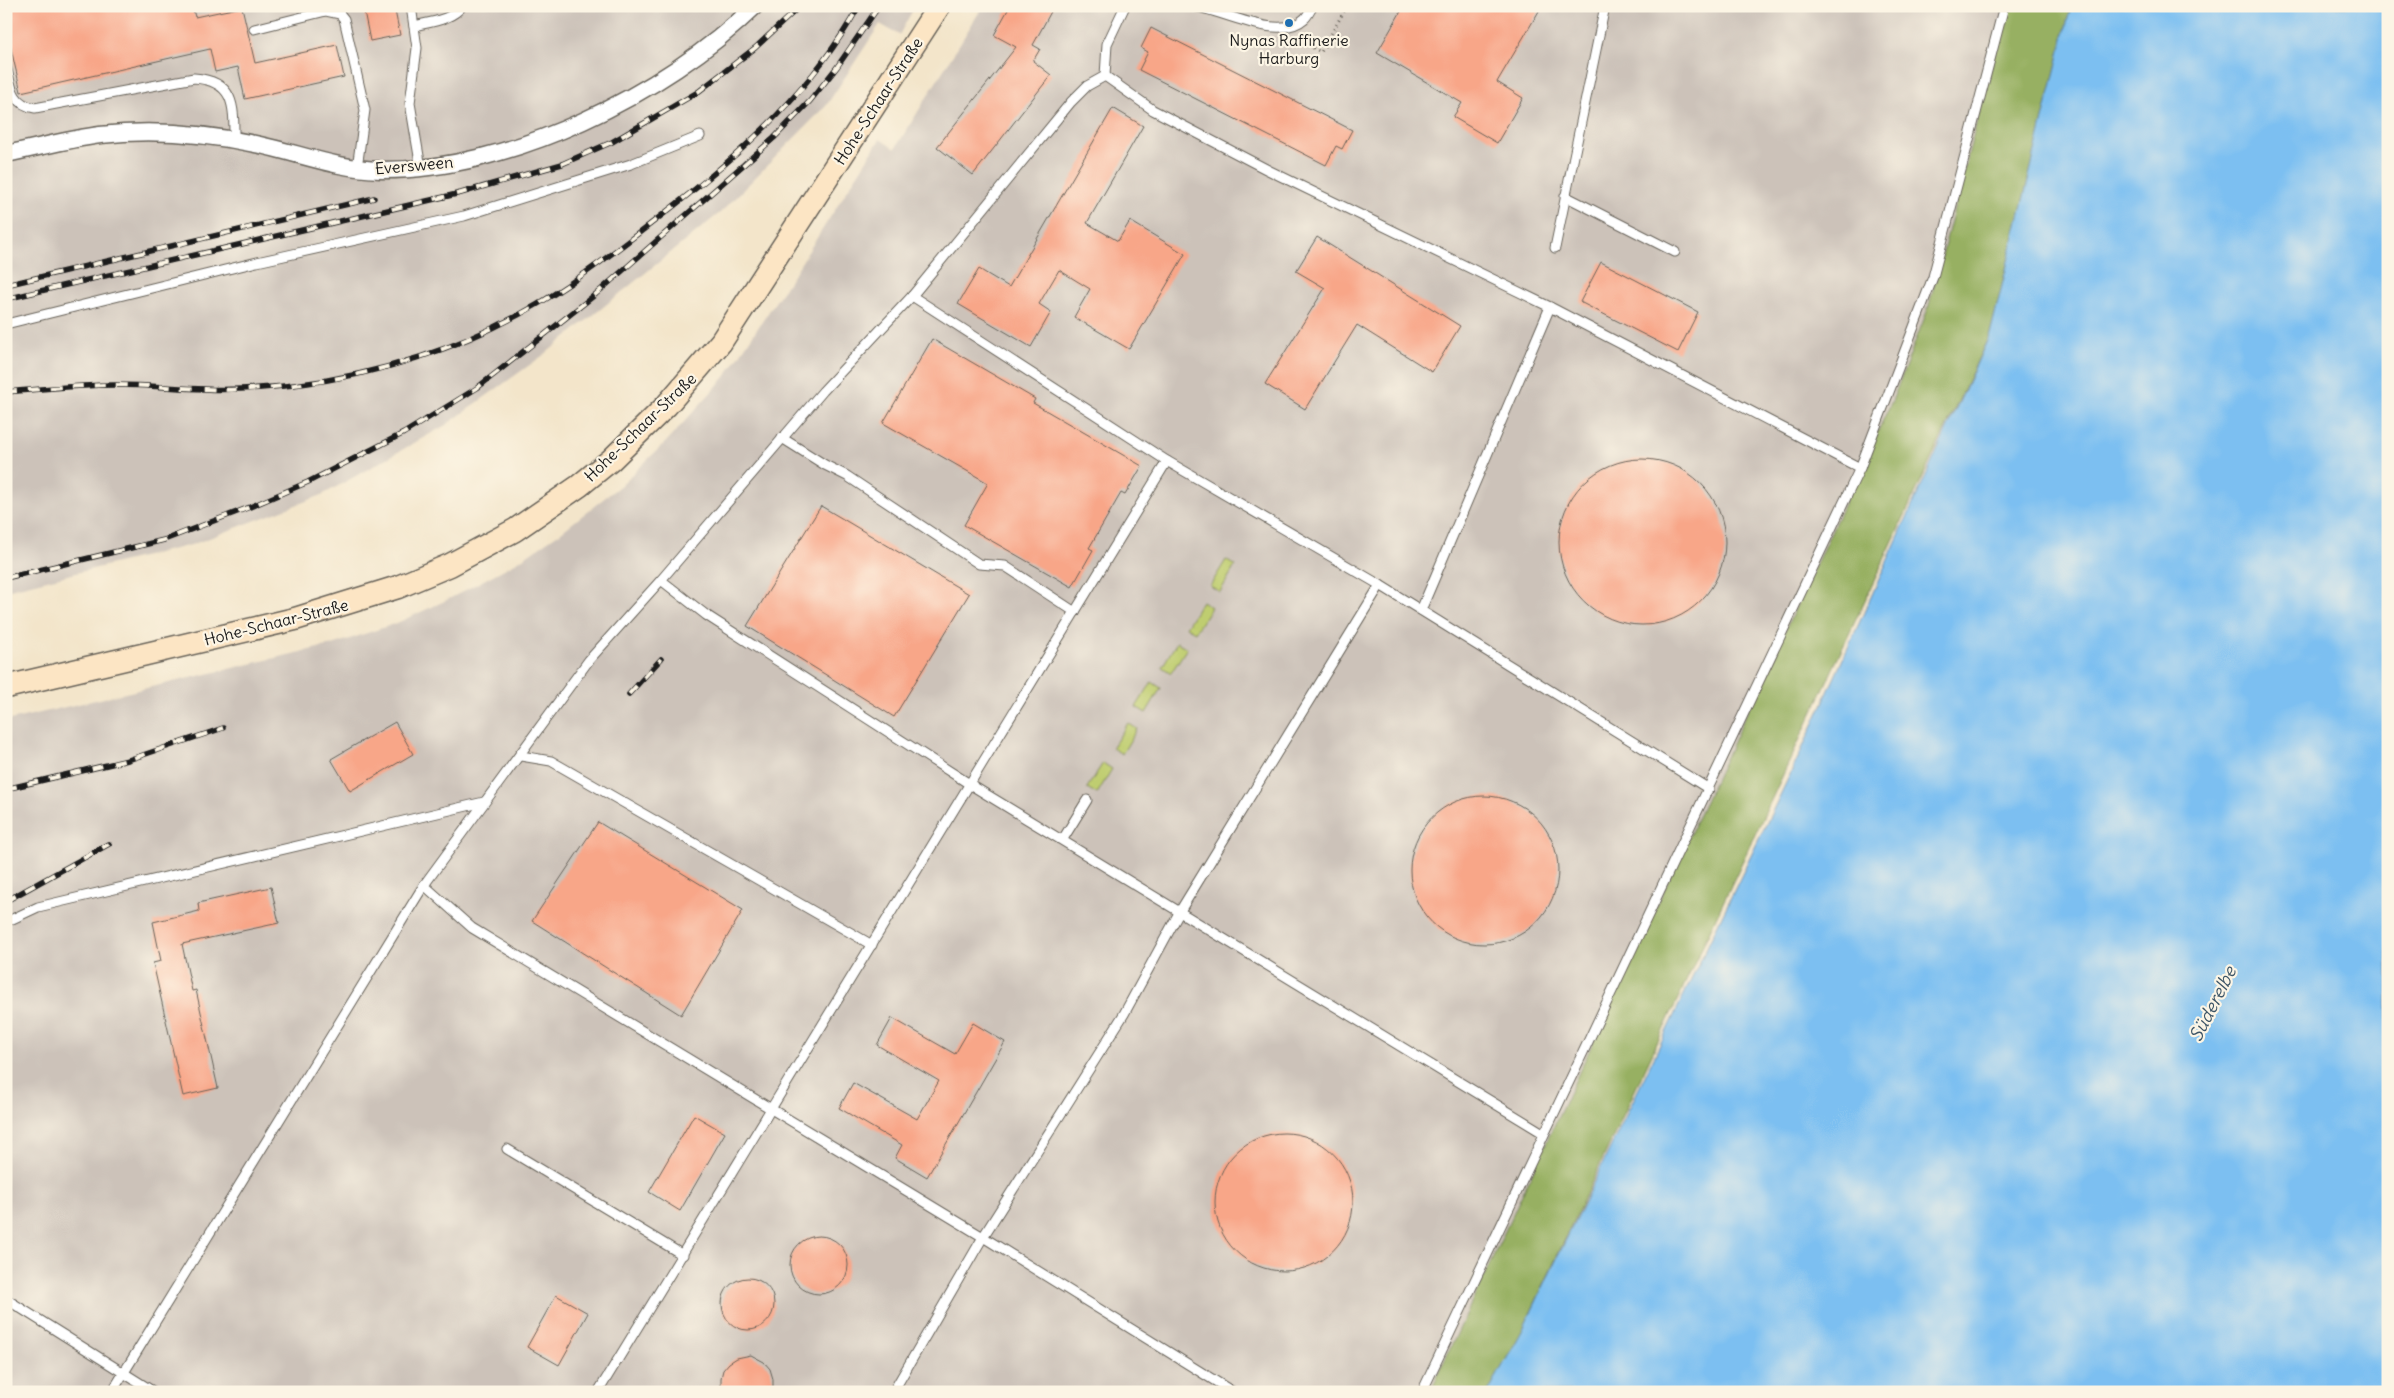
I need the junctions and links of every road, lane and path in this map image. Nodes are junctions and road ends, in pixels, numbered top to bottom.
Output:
1 (411, 6) edge
2 (462, 6) edge
3 (755, 6) edge
4 (939, 6) edge
5 (1125, 6) edge
6 (1193, 6) edge
7 (1313, 6) edge
8 (1605, 6) edge
9 (2004, 6) edge
10 (334, 9) edge
11 (414, 26) junction
12 (254, 29) dead end
13 (6, 65) edge
14 (1105, 76) junction
15 (700, 136) dead end
16 (234, 140) junction
17 (6, 154) edge
18 (357, 168) junction
19 (421, 168) junction
20 (1565, 196) junction
21 (1555, 248) dead end
22 (1675, 252) dead end
23 (912, 296) junction
24 (1550, 307) junction
25 (6, 324) edge
26 (782, 438) junction
27 (1167, 461) junction
28 (1860, 468) junction
29 (661, 580) junction
30 (1380, 585) junction
31 (1421, 610) junction
32 (1075, 612) junction
33 (6, 687) edge
34 (521, 756) junction
35 (971, 784) junction
36 (1709, 789) junction
37 (1087, 800) dead end
38 (484, 802) junction
39 (1063, 839) junction
40 (424, 885) junction
41 (1180, 911) junction
42 (6, 922) edge
43 (872, 945) junction
44 (770, 1110) junction
45 (1543, 1133) junction
46 (507, 1148) dead end
47 (983, 1237) junction
48 (683, 1255) junction
49 (6, 1299) edge
50 (124, 1373) junction
51 (112, 1392) edge
52 (154, 1392) edge
53 (598, 1392) edge
54 (893, 1392) edge
55 (1233, 1392) edge
56 (1422, 1392) edge

1 - 11 lane
2 - 11 lane
3 - 19 street, Eversween
4 - 33 main road, Hohe-Schaar-Straße
5 - 14 lane
6 - 7 lane
8 - 20 lane
9 - 28 lane
10 - 12 lane
10 - 18 lane
11 - 19 lane
13 - 16 lane
14 - 23 lane
14 - 24 lane
15 - 25 lane
16 - 17 street, Eversween
16 - 18 street, Eversween
18 - 19 street, Eversween
20 - 21 lane
20 - 22 lane
23 - 26 lane
23 - 27 lane
24 - 28 lane
24 - 31 lane
26 - 29 lane
26 - 32 lane
27 - 30 lane
27 - 32 lane
28 - 36 lane
29 - 34 lane
29 - 35 lane
30 - 31 lane
30 - 41 lane
31 - 36 lane
32 - 35 lane
34 - 38 lane
34 - 43 lane
35 - 39 lane
35 - 43 lane
36 - 45 lane
37 - 39 lane
38 - 40 lane
38 - 42 lane
39 - 41 lane
40 - 44 lane
40 - 50 lane
41 - 45 lane
41 - 47 lane
43 - 44 lane
44 - 47 lane
44 - 48 lane
45 - 56 lane
46 - 48 lane
47 - 54 lane
47 - 55 lane
48 - 53 lane
49 - 50 lane
50 - 51 lane
50 - 52 lane

